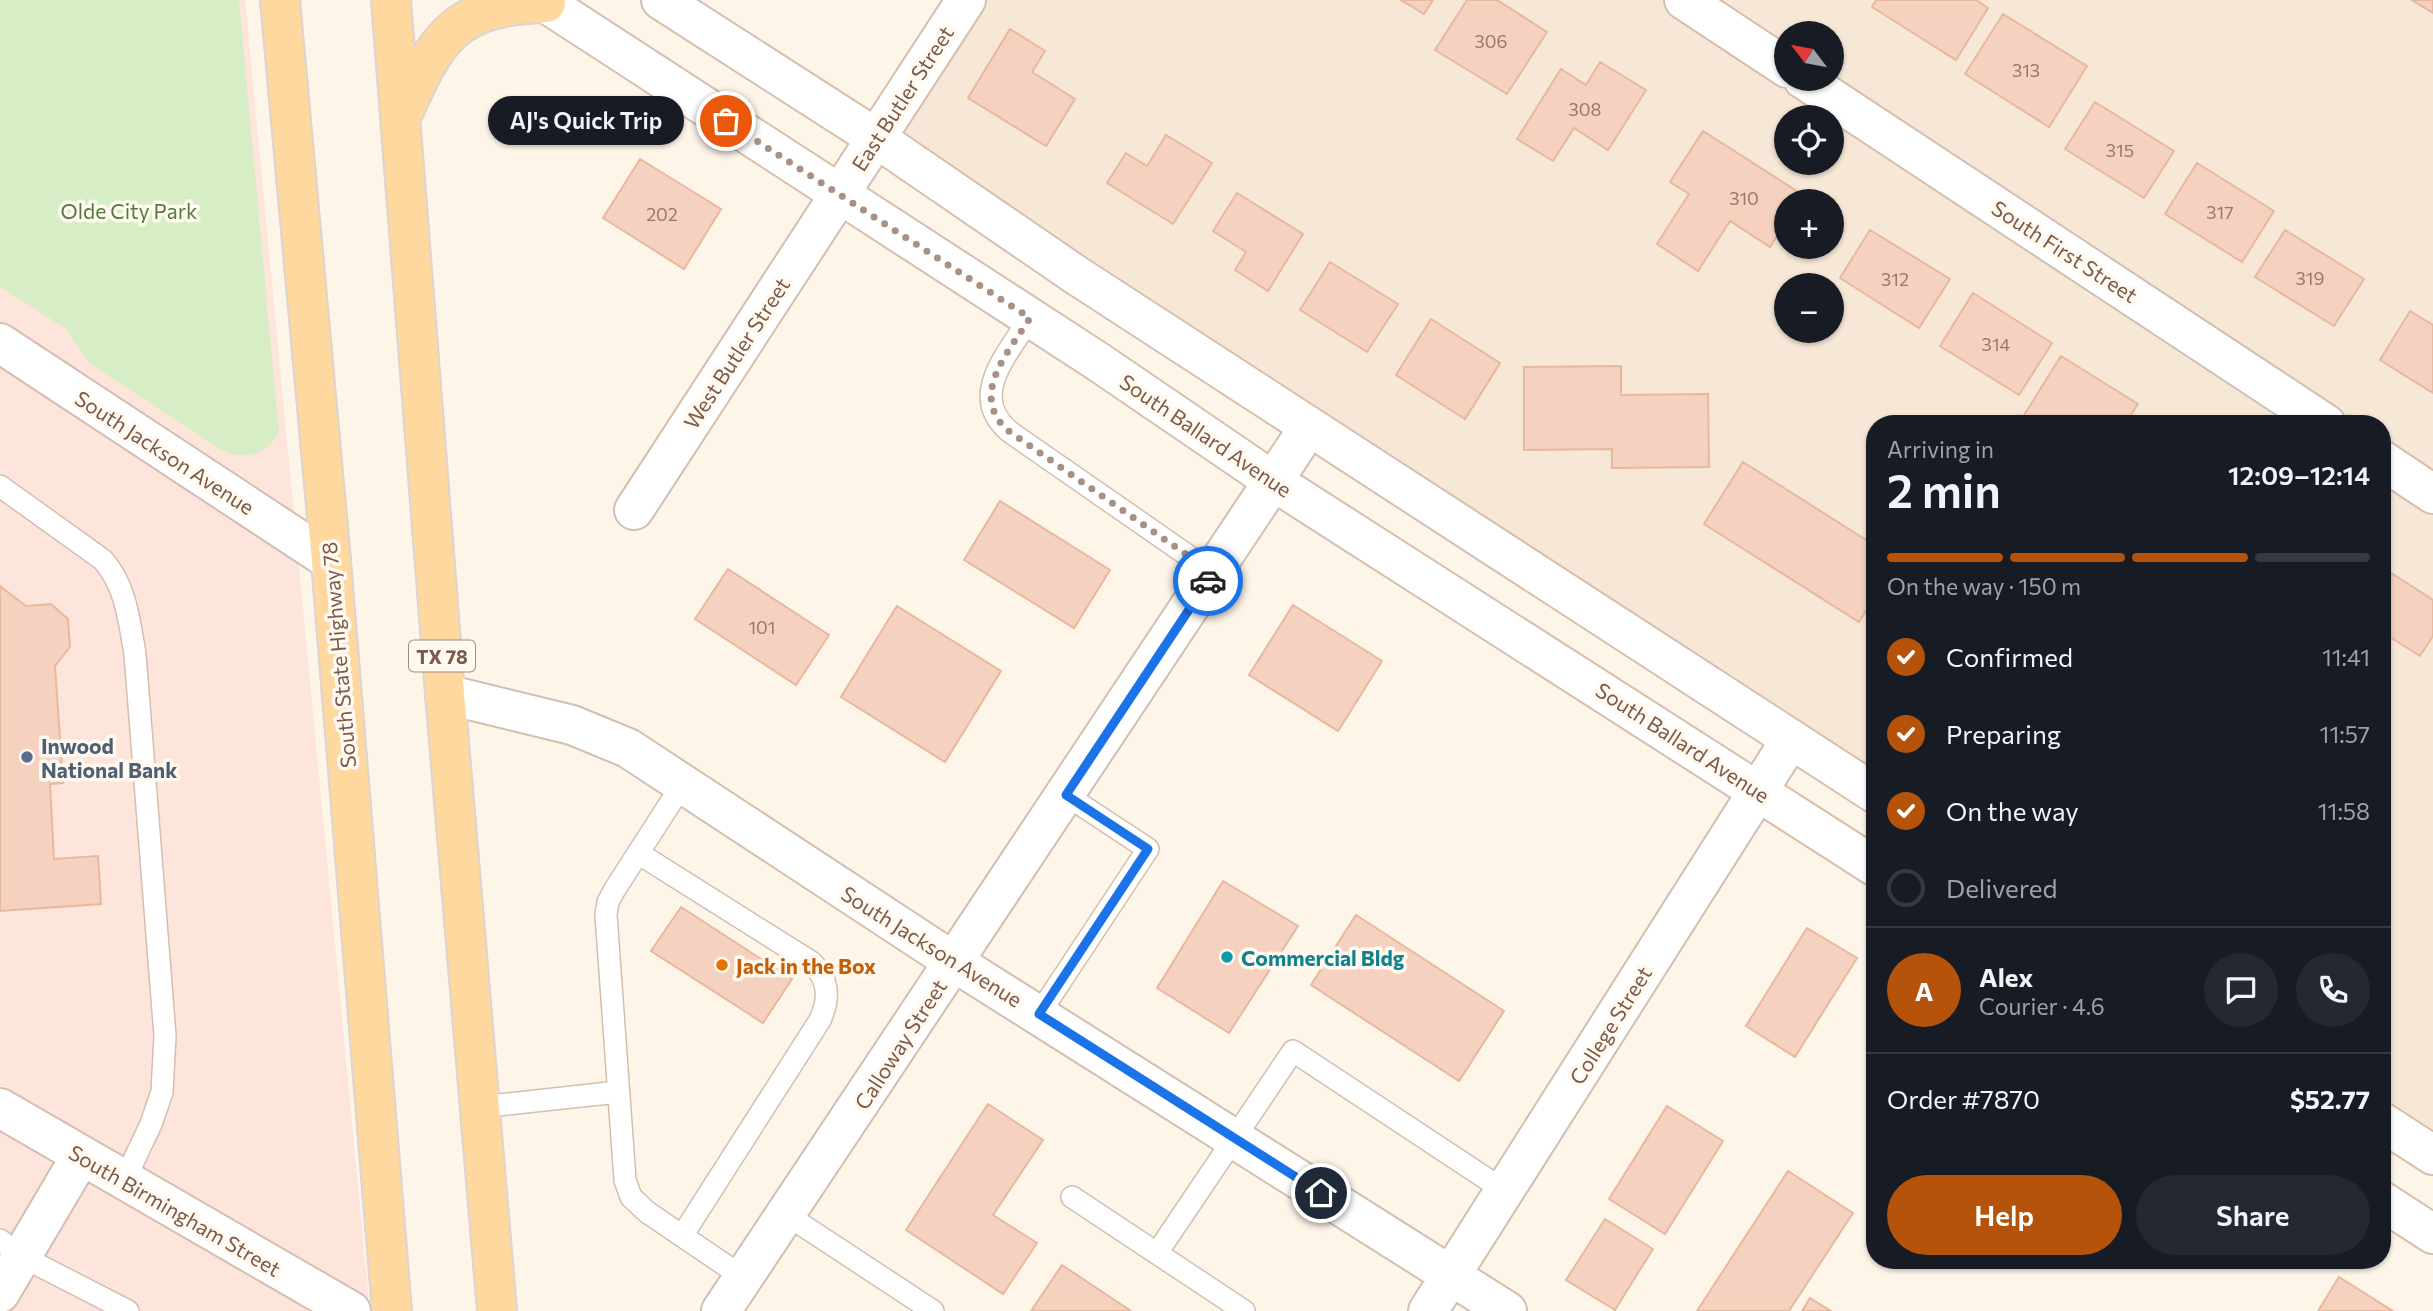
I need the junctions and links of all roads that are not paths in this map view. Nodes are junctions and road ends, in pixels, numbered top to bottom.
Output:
1 (280, 0) edge
2 (391, 0) edge
3 (661, 0) edge
4 (966, 0) edge
5 (1684, 0) edge
6 (544, 2) edge
7 (1774, 59) edge
8 (1821, 91) edge
9 (400, 120) junction
10 (876, 138) junction
11 (838, 195) junction
12 (1030, 318) junction
13 (0, 343) edge
14 (2312, 415) edge
15 (1308, 426) junction
16 (2391, 466) edge
17 (1273, 481) junction
18 (0, 486) edge
19 (2433, 494) edge
20 (634, 510) dead end
21 (331, 561) junction
22 (1213, 573) junction
23 (444, 694) junction
24 (1791, 739) junction
25 (682, 785) junction
26 (1866, 788) edge
27 (1759, 790) junction
28 (1066, 795) junction
29 (638, 853) junction
30 (1866, 861) edge
31 (954, 962) junction
32 (1039, 1014) junction
33 (618, 1092) junction
34 (480, 1107) junction
35 (0, 1108) edge
36 (2391, 1128) edge
37 (1234, 1138) junction
38 (2433, 1155) edge
39 (82, 1156) junction
40 (124, 1181) junction
41 (1505, 1191) junction
42 (1072, 1197) dead end
43 (2391, 1206) edge
44 (787, 1215) junction
45 (2433, 1234) edge
46 (682, 1236) junction
47 (11, 1248) edge
48 (1157, 1253) junction
49 (1452, 1275) junction
50 (744, 1278) junction
51 (0, 1293) edge
52 (104, 1306) edge
53 (128, 1311) edge
54 (351, 1311) edge
55 (392, 1311) edge
56 (497, 1311) edge
57 (722, 1311) edge
58 (933, 1311) edge
59 (1244, 1311) edge
60 (1428, 1311) edge
61 (1507, 1311) edge

1 - 21 main road, South State Highway 78
2 - 9 main road, TX 78
3 - 10 street
4 - 10 street, East Butler Street
5 - 7 street
6 - 9 main road
6 - 11 street, South Ballard Avenue
8 - 14 street, South First Street
9 - 23 main road, TX 78
10 - 11 street, East Butler Street
10 - 15 street
11 - 12 street, South Ballard Avenue
11 - 20 street, West Butler Street
12 - 17 street, South Ballard Avenue
12 - 22 lane
13 - 21 street, South Jackson Avenue
15 - 17 street, Calloway Street
15 - 24 street
16 - 19 street
17 - 22 street, Calloway Street
17 - 27 street, South Ballard Avenue
18 - 40 lane
21 - 55 main road, South State Highway 78
22 - 28 street, Calloway Street
23 - 25 street, South Jackson Avenue
23 - 34 main road, TX 78
24 - 26 street
24 - 27 street, College Street
25 - 29 lane
25 - 31 street, South Jackson Avenue
27 - 30 street, South Ballard Avenue
27 - 41 street, College Street
28 - 31 street, Calloway Street
28 - 32 lane
29 - 33 lane
29 - 46 lane
31 - 32 street, South Jackson Avenue
31 - 44 street, Calloway Street
32 - 37 street, South Jackson Avenue
33 - 34 lane
33 - 46 lane
34 - 56 main road, TX 78
35 - 39 street, South Birmingham Street
36 - 38 street
37 - 41 lane
37 - 48 lane
37 - 49 street, South Jackson Avenue
39 - 40 street, South Birmingham Street
39 - 47 street
40 - 54 street, South Birmingham Street
41 - 49 street, College Street
42 - 48 lane
43 - 45 street
44 - 50 street, Calloway Street
44 - 58 lane
46 - 50 lane
47 - 51 street
47 - 52 lane
48 - 59 lane
49 - 60 street, College Street
49 - 61 street, South Jackson Avenue
50 - 57 street, Calloway Street
52 - 53 lane

